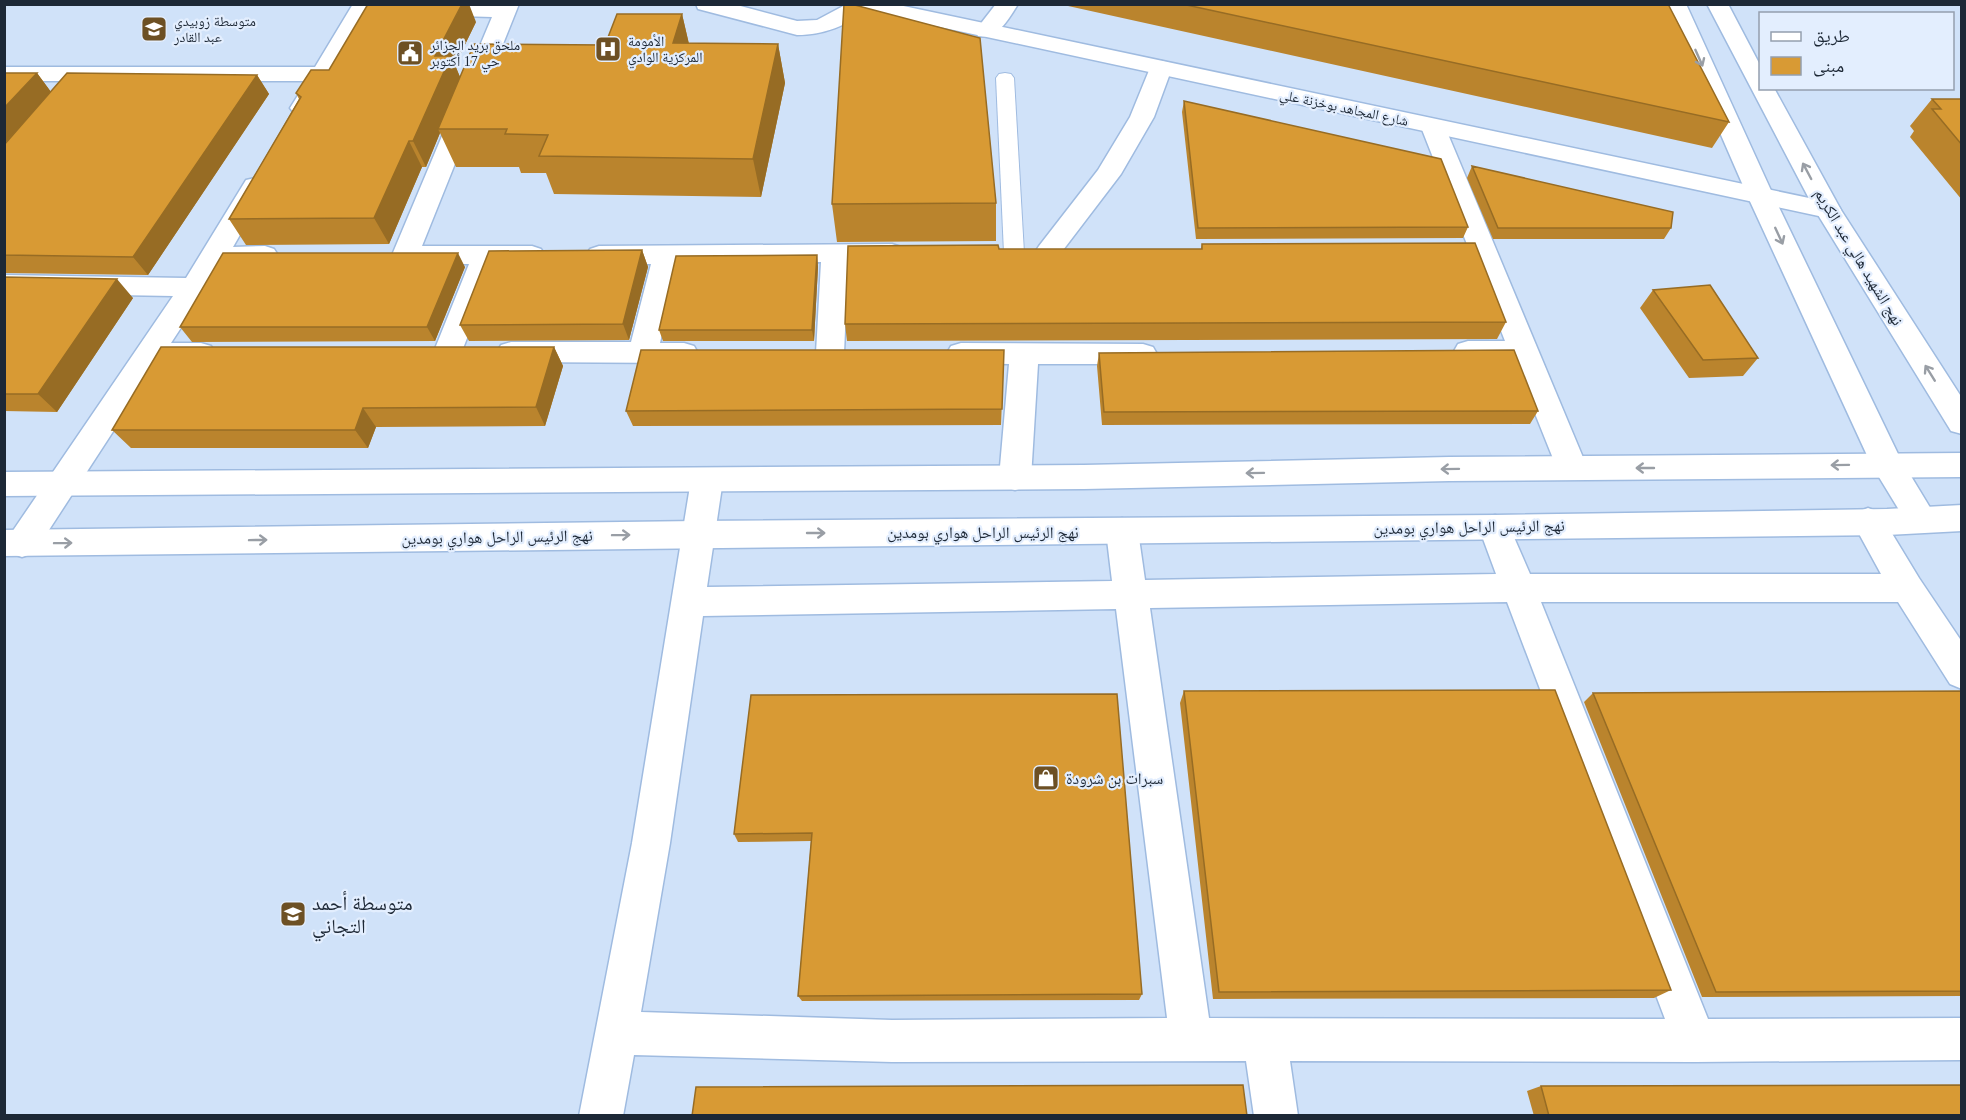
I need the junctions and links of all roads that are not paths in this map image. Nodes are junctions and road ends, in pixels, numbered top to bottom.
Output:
1 (706, 4) edge
2 (861, 4) edge
3 (1008, 4) edge
4 (1717, 4) edge
5 (370, 7) edge
6 (1670, 7) edge
7 (506, 8) edge
8 (409, 9) edge
9 (986, 31) junction
10 (1161, 68) junction
11 (4, 74) edge
12 (322, 74) junction
13 (1005, 78) dead end
14 (1759, 81) edge
15 (1764, 90) edge
16 (292, 124) edge
17 (1433, 127) junction
18 (268, 165) edge
19 (1761, 197) junction
20 (1828, 210) junction
21 (1048, 252) junction
22 (1083, 252) edge
23 (918, 253) edge
24 (1002, 253) joint
25 (835, 254) junction
26 (214, 255) junction
27 (286, 255) edge
28 (486, 255) junction
29 (666, 255) junction
30 (4, 284) edge
31 (192, 287) junction
32 (1523, 351) junction
33 (1440, 352) edge
34 (227, 353) edge
35 (643, 353) junction
36 (713, 353) edge
37 (830, 353) edge
38 (933, 353) edge
39 (1024, 353) junction
40 (147, 354) junction
41 (1167, 355) edge
42 (1962, 423) edge
43 (1887, 464) junction
44 (1962, 465) edge
45 (1571, 467) junction
46 (1015, 478) junction
47 (707, 480) junction
48 (4, 484) edge
49 (59, 485) junction
50 (1962, 518) edge
51 (1921, 519) junction
52 (1868, 521) junction
53 (1495, 528) junction
54 (1122, 531) junction
55 (697, 534) junction
56 (13, 544) edge
57 (1519, 588) junction
58 (1907, 588) junction
59 (1130, 595) junction
60 (688, 602) junction
61 (1962, 673) edge
62 (615, 1032) junction
63 (1191, 1039) junction
64 (1962, 1039) edge
65 (1265, 1040) junction
66 (1695, 1041) junction
67 (601, 1116) edge
68 (1276, 1116) edge

1 - 2 street
2 - 9 street, شارع المجاهد بوخزنة علي
3 - 9 street
4 - 14 street, نهج الشهيد هالي عبد الكريم
5 - 12 street
6 -> 19 street
7 - 8 street
7 - 28 street
9 - 10 street, شارع المجاهد بوخزنة علي
10 - 17 street, شارع المجاهد بوخزنة علي
10 - 21 street
11 - 12 street
12 - 16 street
13 - 24 lane
20 -> 15 street, نهج الشهيد هالي عبد الكريم
17 - 19 street, شارع المجاهد بوخزنة علي
17 - 32 street
18 - 26 street
19 - 20 street, شارع المجاهد بوخزنة علي
19 -> 43 street
42 -> 20 street, نهج الشهيد هالي عبد الكريم
21 - 22 street
21 - 24 street
23 - 25 street
25 - 29 street
25 - 37 street
26 - 27 street
26 - 31 street
28 - 29 street
28 - 35 street
29 - 35 street
30 - 31 street
31 - 40 street
32 - 33 street
32 - 45 street
34 - 40 street
35 - 36 street
38 - 39 street
39 - 41 street
39 - 46 street
40 - 49 street
43 - 44 street
43 -> 45 street
43 - 51 street
45 -> 46 street
46 - 47 street
47 - 49 street
47 - 55 street
48 - 49 street
49 - 56 street
50 - 51 street, نهج الرئيس الراحل هواري بومدين
51 - 52 street, نهج الرئيس الراحل هواري بومدين
52 - 53 street, نهج الرئيس الراحل هواري بومدين
52 - 58 street
53 - 54 street, نهج الرئيس الراحل هواري بومدين
53 - 57 street
55 -> 54 street, نهج الرئيس الراحل هواري بومدين
54 - 59 street
56 -> 55 street, نهج الرئيس الراحل هواري بومدين
55 - 60 street
57 - 58 street
57 - 59 street
57 - 66 street
58 - 61 street
59 - 60 street
59 - 63 street
60 - 62 street
62 - 63 street
62 - 67 street
63 - 65 street
64 - 66 street
65 - 66 street
65 - 68 street

